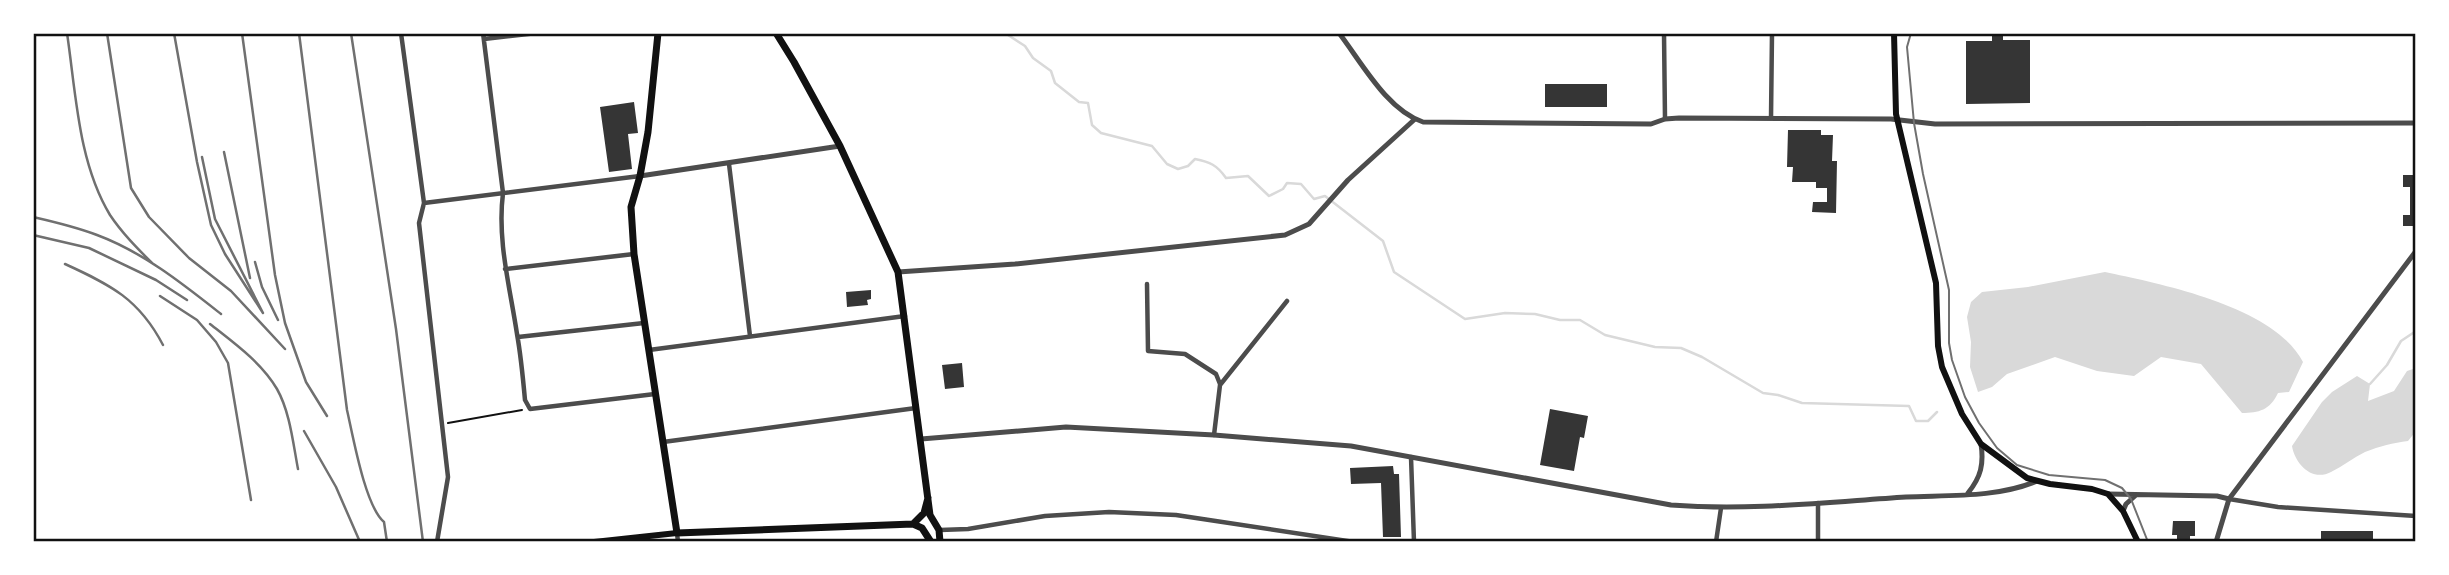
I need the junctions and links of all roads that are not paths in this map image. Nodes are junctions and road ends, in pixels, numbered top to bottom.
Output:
1 (401, 33) edge
2 (537, 33) edge
3 (658, 33) edge
4 (776, 33) edge
5 (1339, 33) edge
6 (1664, 33) edge
7 (1772, 33) edge
8 (1894, 33) edge
9 (483, 36) edge
10 (1771, 118) junction
11 (1665, 119) junction
12 (1415, 120) junction
13 (1898, 121) junction
14 (2416, 123) edge
15 (839, 146) junction
16 (729, 164) junction
17 (640, 177) junction
18 (503, 193) junction
19 (424, 203) junction
20 (2416, 251) edge
21 (634, 254) junction
22 (505, 269) junction
23 (898, 272) junction
24 (1147, 284) dead end
25 (1287, 301) dead end
26 (906, 316) junction
27 (644, 323) junction
28 (750, 336) junction
29 (518, 337) junction
30 (649, 351) junction
31 (1220, 385) junction
32 (656, 394) junction
33 (916, 408) junction
34 (1214, 435) junction
35 (921, 439) junction
36 (663, 442) junction
37 (1981, 444) junction
38 (1411, 457) junction
39 (2037, 481) junction
40 (1968, 493) junction
41 (2108, 494) junction
42 (2136, 495) junction
43 (928, 498) junction
44 (2229, 499) junction
45 (1818, 503) junction
46 (1721, 508) junction
47 (2123, 512) junction
48 (2416, 516) edge
49 (913, 524) junction
50 (939, 530) junction
51 (677, 538) edge
52 (437, 542) edge
53 (594, 542) edge
54 (931, 542) edge
55 (940, 542) edge
56 (1354, 542) edge
57 (1413, 542) edge
58 (1716, 542) edge
59 (1818, 542) edge
60 (2138, 542) edge
61 (2216, 542) edge

1 - 19 street
2 - 9 street
3 - 17 main road
4 - 15 main road
5 - 12 street
6 - 11 street
7 - 10 street
8 - 13 main road
9 - 18 street
10 - 11 street
10 - 13 street
11 - 12 street
12 - 23 street
13 - 14 street
13 - 37 main road
15 - 16 street
15 - 23 main road
16 - 17 street
16 - 28 street
17 - 18 street
17 - 21 main road
18 - 19 street
18 - 22 street
19 - 52 street
20 - 44 street
21 - 22 street
21 - 27 main road
22 - 29 street
23 - 26 main road
24 - 31 street
25 - 31 street
26 - 28 street
26 - 33 main road
27 - 29 street
27 - 30 main road
28 - 30 street
29 - 32 street
30 - 32 main road
31 - 34 street
32 - 36 main road
33 - 35 main road
33 - 36 street
34 - 35 street
34 - 38 street
35 - 43 main road
36 - 51 main road
37 - 39 main road
37 - 40 street
38 - 46 street
38 - 57 street
39 - 40 street
39 - 41 main road
40 - 45 street
41 - 42 street
41 - 47 main road
42 - 44 street
42 - 47 street
43 - 49 main road
43 - 50 main road
44 - 48 street
44 - 61 street
45 - 46 street
45 - 59 street
46 - 58 street
47 - 60 main road
49 - 51 main road
49 - 54 main road
50 - 55 main road
50 - 56 street
51 - 53 main road

